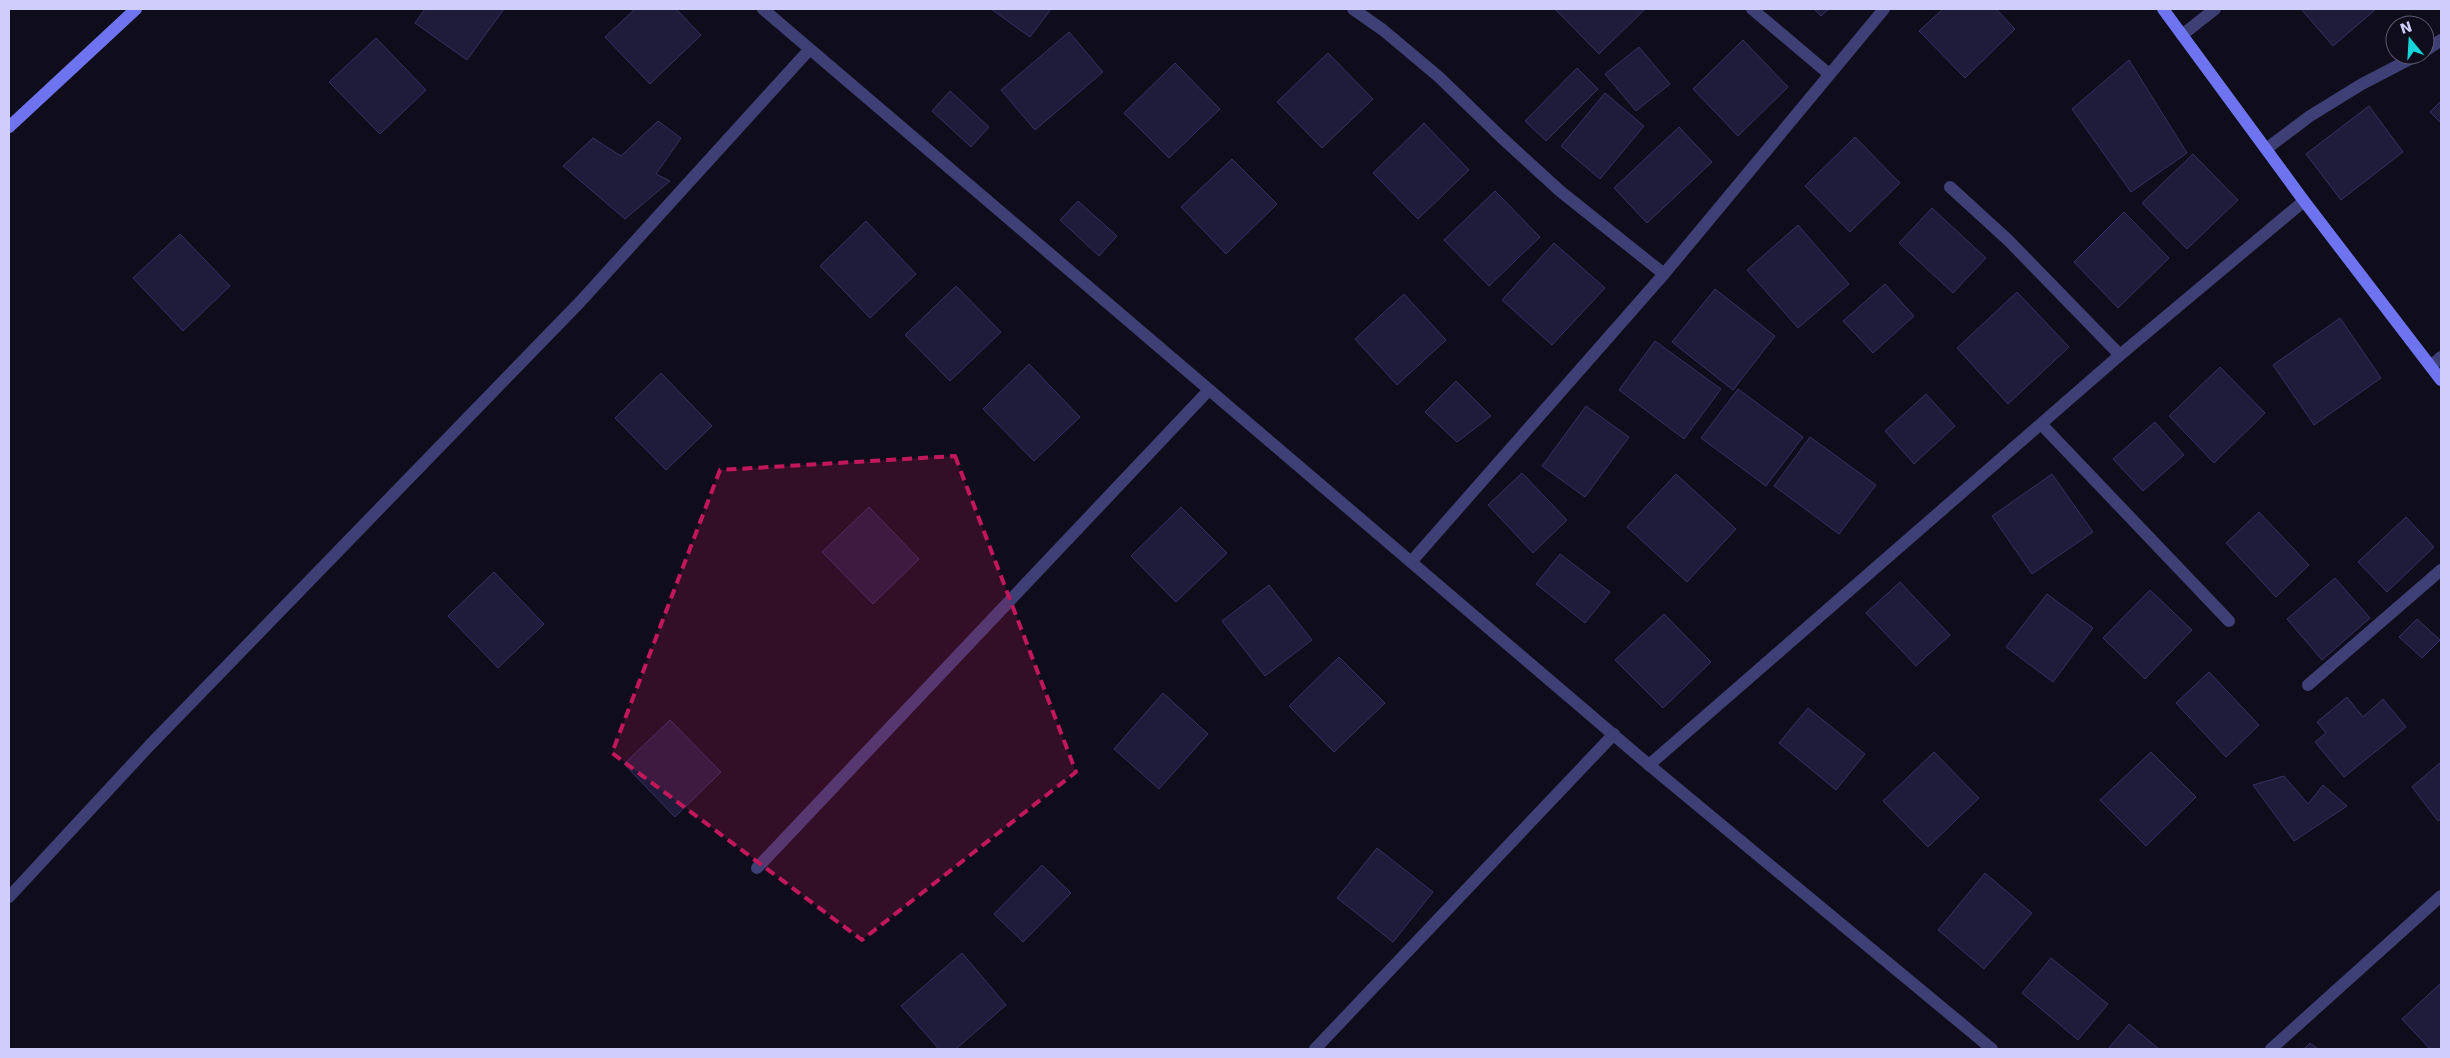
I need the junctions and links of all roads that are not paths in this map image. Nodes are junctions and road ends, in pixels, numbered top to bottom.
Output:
1 (136, 9) edge
2 (763, 9) edge
3 (1353, 9) edge
4 (1752, 9) edge
5 (1884, 9) edge
6 (2163, 9) edge
7 (2216, 9) edge
8 (2182, 35) junction
9 (808, 50) junction
10 (2399, 65) edge
11 (1829, 74) junction
12 (9, 127) edge
13 (2266, 149) junction
14 (1950, 187) dead end
15 (2304, 201) junction
16 (1664, 274) junction
17 (2120, 356) junction
18 (2441, 357) edge
19 (2431, 366) junction
20 (2441, 380) edge
21 (1209, 390) junction
22 (2042, 425) junction
23 (1411, 562) junction
24 (2441, 570) edge
25 (2229, 621) dead end
26 (2308, 685) dead end
27 (1614, 734) junction
28 (1650, 765) junction
29 (757, 868) dead end
30 (2441, 896) edge
31 (9, 897) edge
32 (1315, 1049) edge
33 (1992, 1049) edge
34 (2271, 1049) edge

1 - 12 street
2 - 9 street
3 - 16 street
4 - 11 street
5 - 11 street
6 - 8 street
7 - 8 street
8 - 13 street
9 - 21 street
9 - 31 street
10 - 13 street
11 - 16 street
13 - 15 street
14 - 17 street
15 - 17 street
15 - 19 street
16 - 23 street
17 - 22 street
18 - 19 street
19 - 20 street
21 - 23 street
21 - 29 street
22 - 25 street
22 - 28 street
23 - 27 street
24 - 26 street
27 - 28 street
27 - 32 street
28 - 33 street
30 - 34 street

